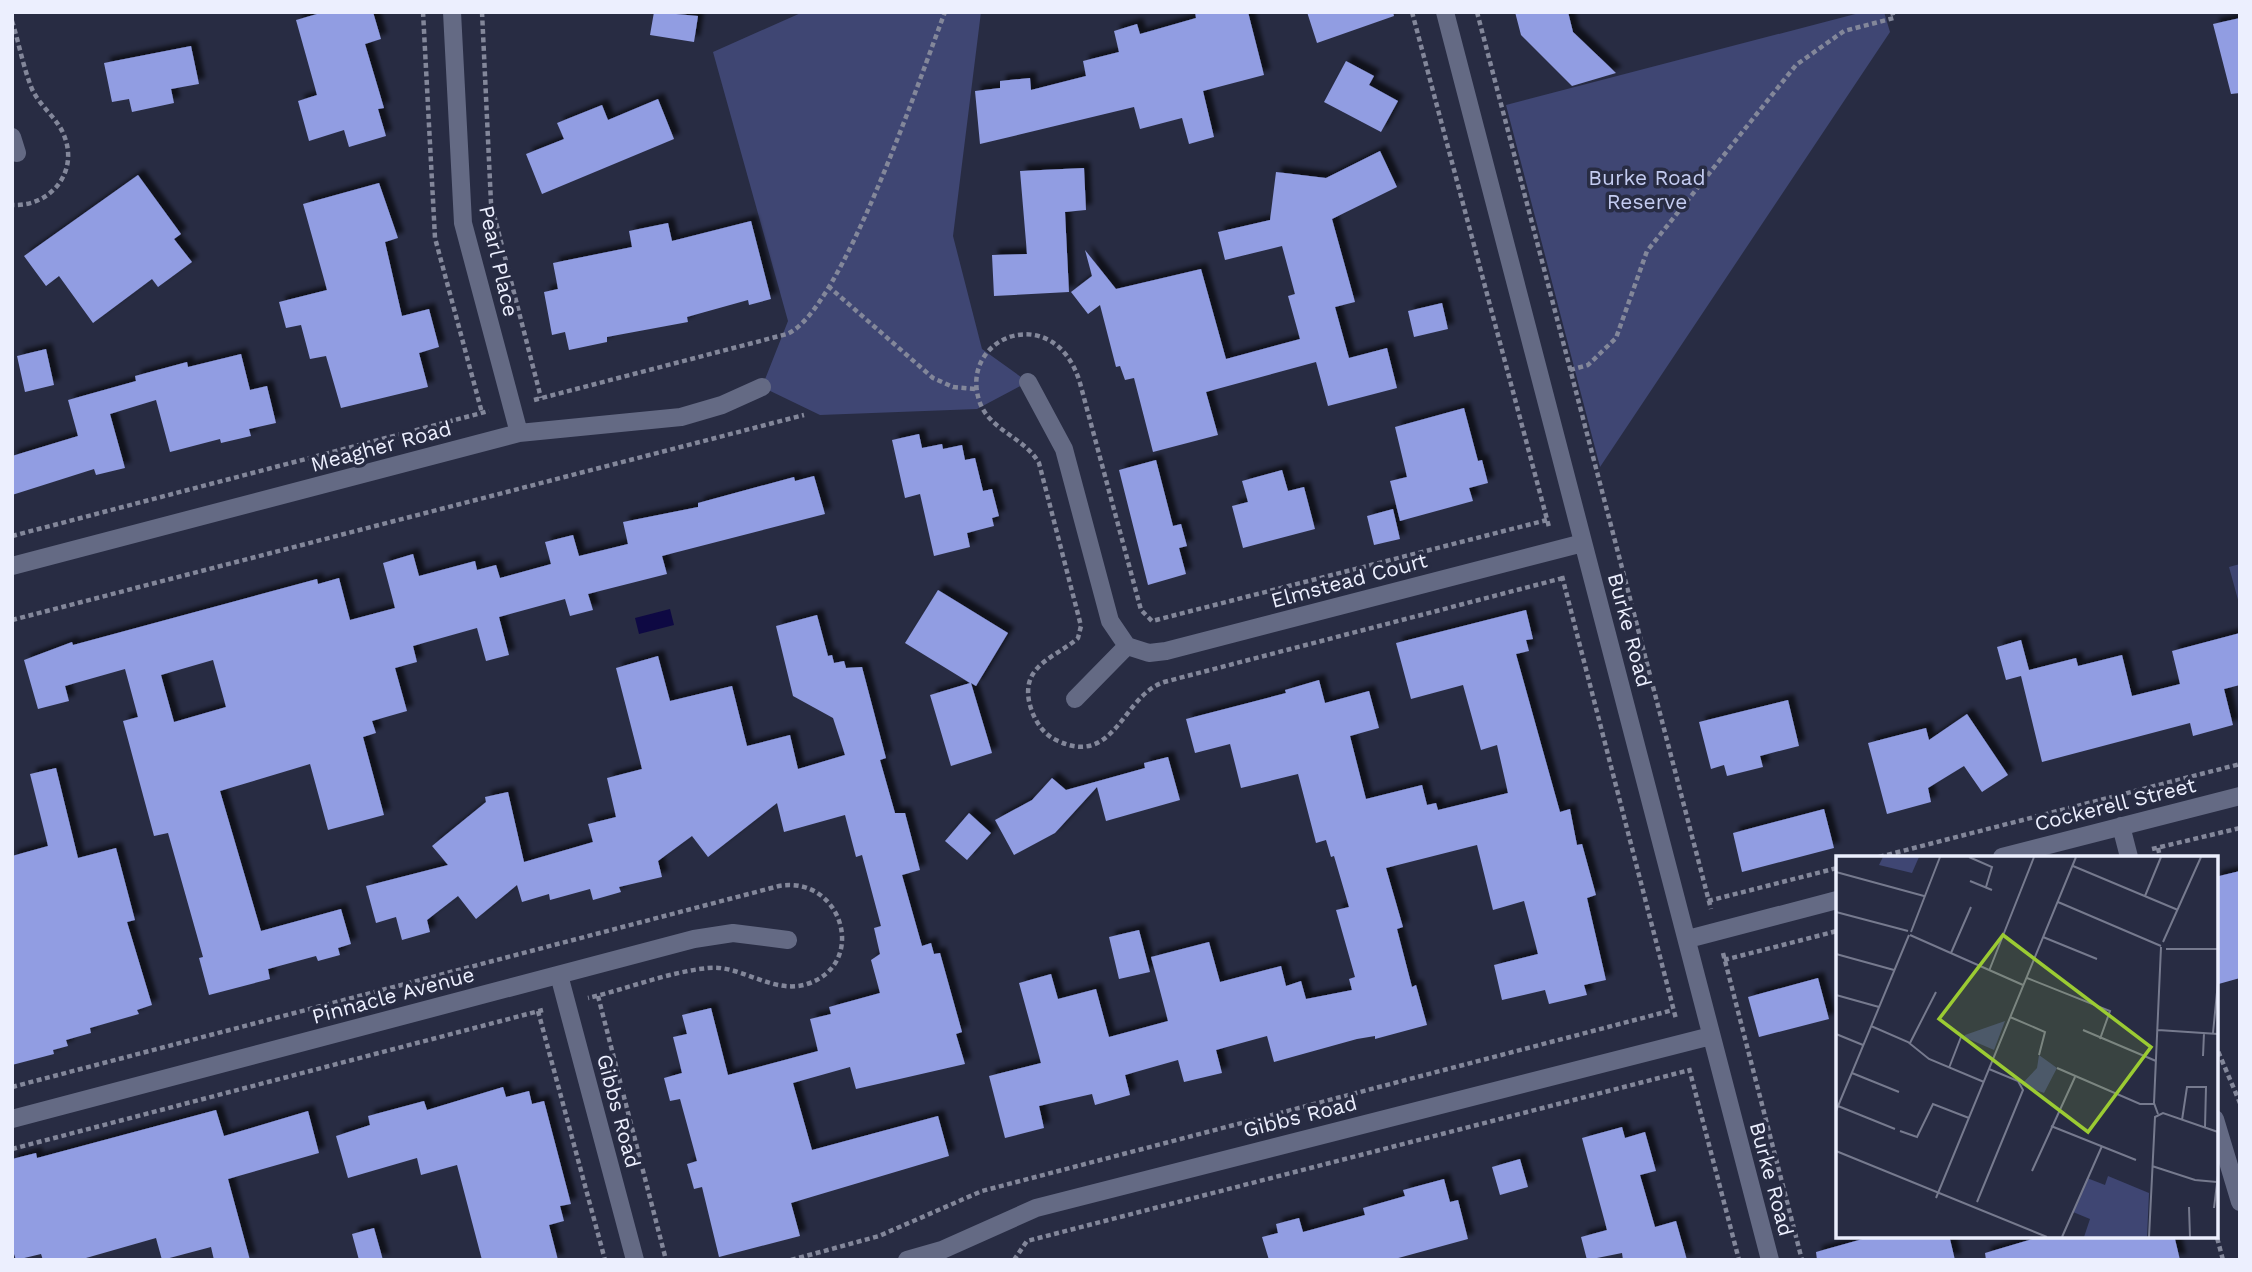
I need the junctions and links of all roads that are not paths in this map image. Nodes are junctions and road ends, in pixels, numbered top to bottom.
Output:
1 (452, 12) edge
2 (1445, 12) edge
3 (1028, 382) dead end
4 (762, 387) dead end
5 (519, 433) junction
6 (1583, 543) junction
7 (12, 566) edge
8 (1127, 646) junction
9 (1075, 699) dead end
10 (2240, 796) edge
11 (2120, 826) junction
12 (2006, 856) edge
13 (2129, 856) edge
14 (1836, 900) edge
15 (1688, 939) junction
16 (788, 940) dead end
17 (559, 975) junction
18 (1712, 1036) junction
19 (12, 1119) edge
20 (2217, 1126) edge
21 (2240, 1202) edge
22 (635, 1260) edge
23 (906, 1260) edge
24 (1770, 1260) edge

1 - 5 street, Pearl Place
2 - 6 street, Burke Road
3 - 8 street
4 - 5 street, Meagher Road
5 - 7 street, Meagher Road
6 - 8 street, Elmstead Court
6 - 15 street, Burke Road
8 - 9 street
10 - 11 street, Cockerell Street
11 - 12 street, Cockerell Street
11 - 13 street
14 - 15 street
15 - 18 street, Burke Road
16 - 17 street, Pinnacle Avenue
17 - 19 street, Pinnacle Avenue
17 - 22 street, Gibbs Road
18 - 23 street, Gibbs Road
18 - 24 street, Burke Road
20 - 21 street

